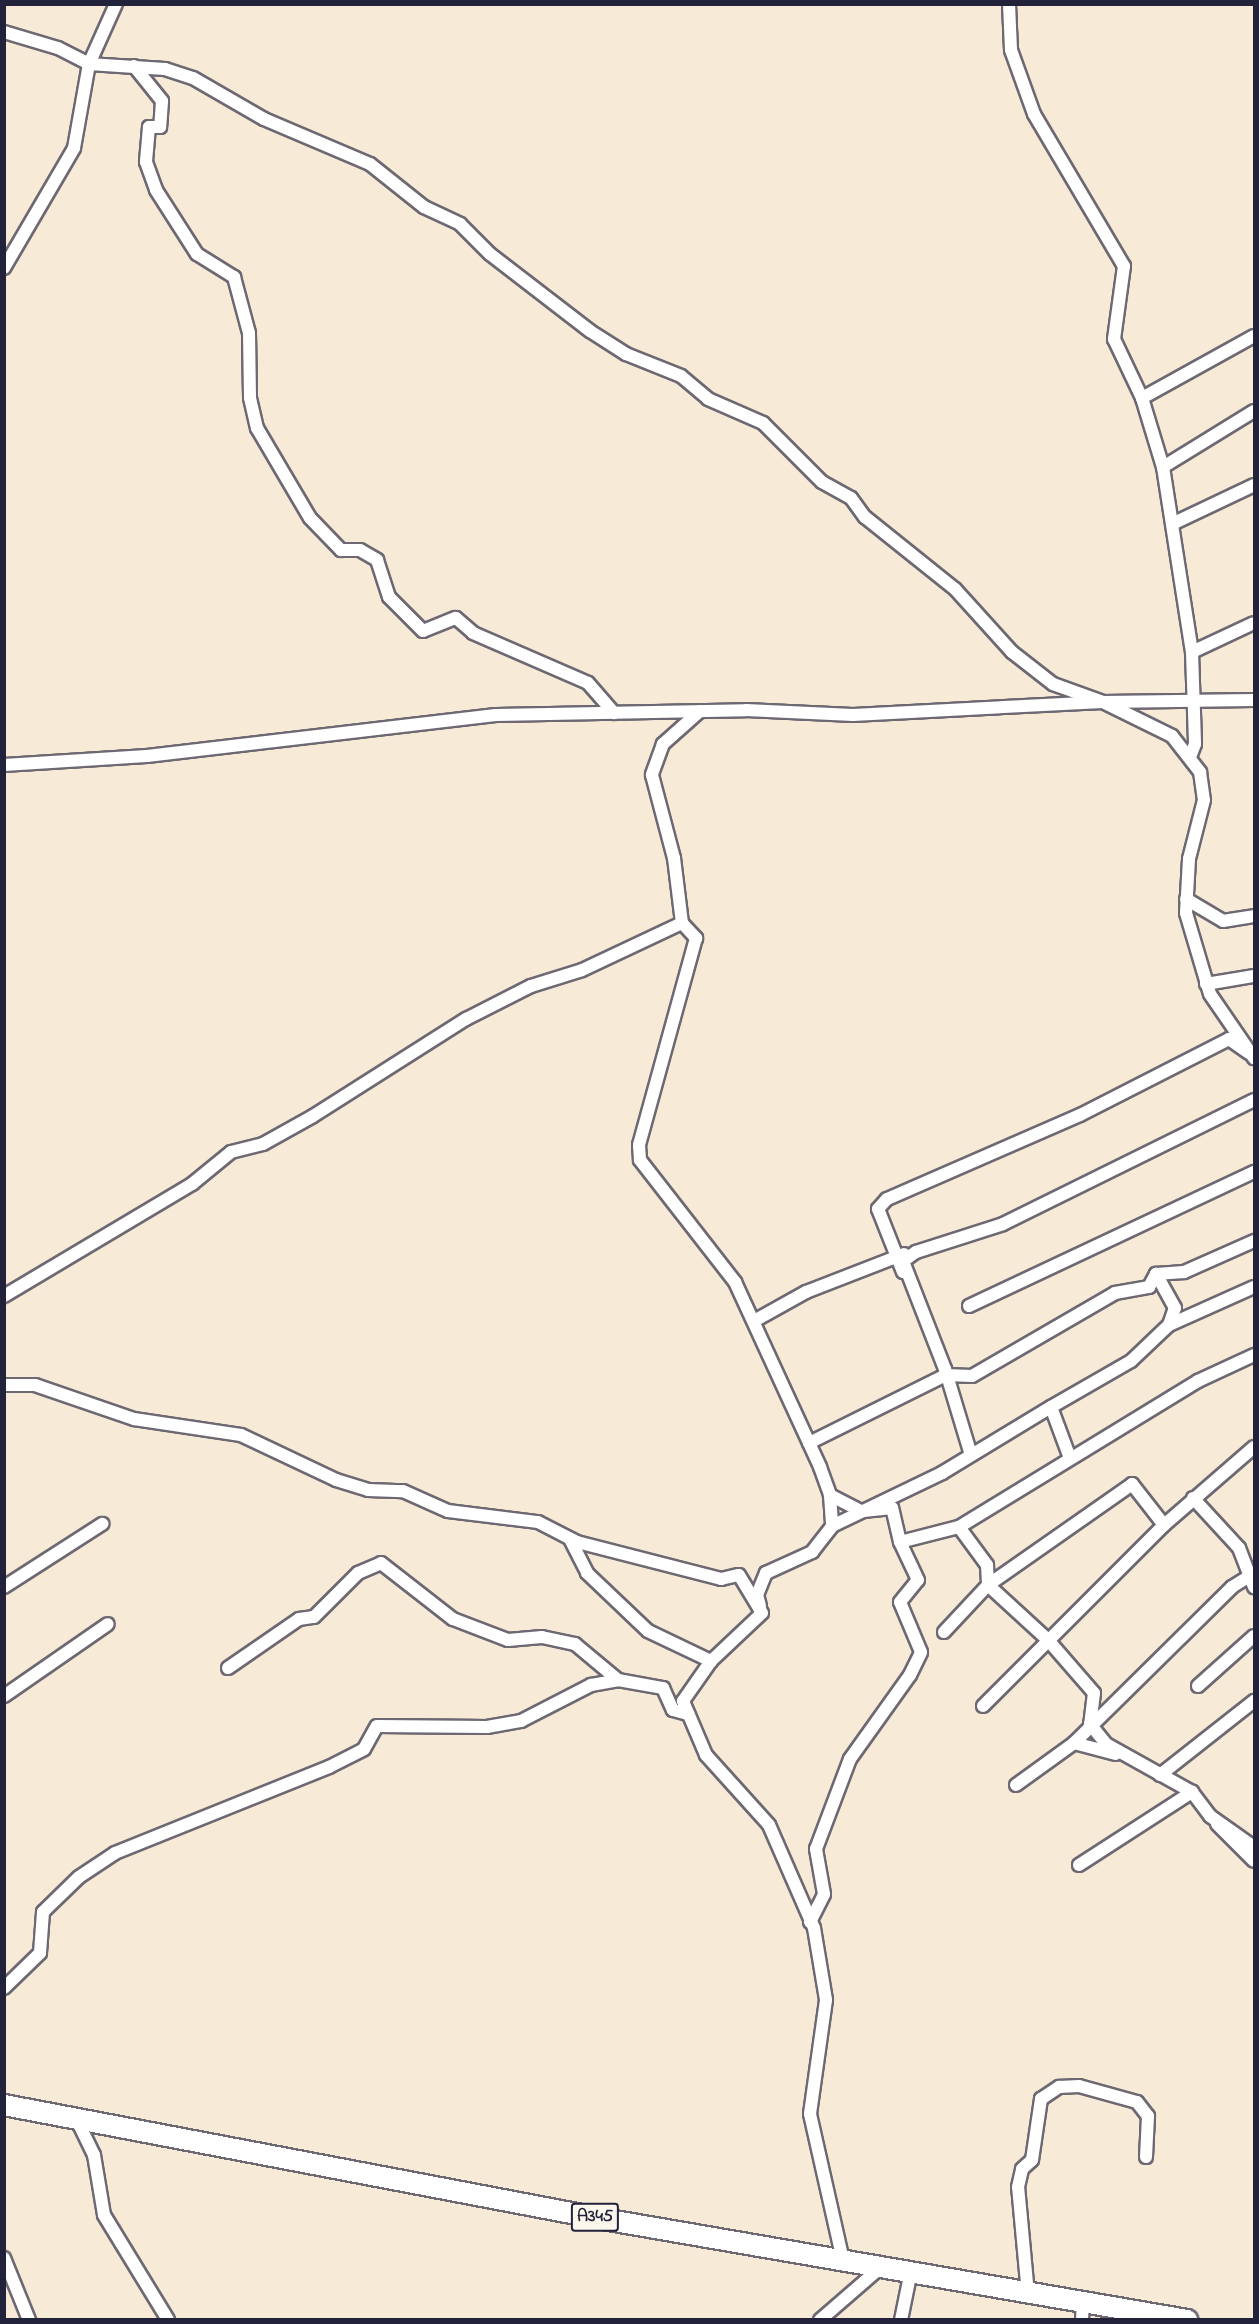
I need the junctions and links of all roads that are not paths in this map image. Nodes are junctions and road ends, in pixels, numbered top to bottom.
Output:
1 (116, 4) edge
2 (1010, 4) edge
3 (4, 32) edge
4 (89, 64) junction
5 (134, 66) junction
6 (4, 268) edge
7 (1254, 336) edge
8 (1142, 398) junction
9 (1254, 411) edge
10 (1163, 467) junction
11 (1254, 485) edge
12 (1172, 524) junction
13 (1254, 623) edge
14 (1192, 652) junction
15 (1193, 700) junction
16 (1254, 700) edge
17 (1102, 702) junction
18 (701, 711) junction
19 (614, 713) junction
20 (1190, 757) junction
21 (4, 765) edge
22 (1186, 899) junction
23 (1254, 916) edge
24 (682, 923) junction
25 (1254, 976) edge
26 (1206, 984) junction
27 (1254, 1057) edge
28 (1254, 1100) edge
29 (1254, 1172) edge
30 (1254, 1241) edge
31 (933, 1242) dead end
32 (896, 1257) junction
33 (1156, 1274) junction
34 (1254, 1287) edge
35 (4, 1296) edge
36 (969, 1306) dead end
37 (922, 1317) junction
38 (754, 1321) junction
39 (1169, 1325) junction
40 (1254, 1355) edge
41 (946, 1375) junction
42 (4, 1385) edge
43 (1052, 1407) junction
44 (808, 1443) junction
45 (1254, 1447) edge
46 (971, 1455) junction
47 (1070, 1458) junction
48 (830, 1495) junction
49 (1193, 1498) junction
50 (861, 1511) junction
51 (102, 1524) dead end
52 (1164, 1524) junction
53 (832, 1526) junction
54 (959, 1527) junction
55 (570, 1539) junction
56 (900, 1542) junction
57 (1254, 1579) edge
58 (988, 1586) junction
59 (4, 1587) edge
60 (762, 1613) junction
61 (108, 1624) dead end
62 (944, 1632) dead end
63 (1254, 1636) edge
64 (1048, 1640) junction
65 (711, 1661) junction
66 (228, 1668) dead end
67 (618, 1680) junction
68 (1198, 1686) dead end
69 (4, 1696) edge
70 (1254, 1701) edge
71 (983, 1706) dead end
72 (688, 1714) junction
73 (1090, 1724) junction
74 (1074, 1743) junction
75 (1133, 1757) junction
76 (1160, 1775) junction
77 (1016, 1785) dead end
78 (1192, 1792) junction
79 (1210, 1816) junction
80 (1254, 1847) edge
81 (1254, 1860) edge
82 (1079, 1865) dead end
83 (810, 1922) junction
84 (4, 1988) edge
85 (4, 2105) edge
86 (76, 2118) junction
87 (1146, 2157) dead end
88 (5, 2260) edge
89 (843, 2261) junction
90 (880, 2268) junction
91 (911, 2271) junction
92 (1028, 2294) junction
93 (1082, 2310) edge
94 (1126, 2313) edge
95 (1158, 2316) edge
96 (29, 2319) edge
97 (168, 2319) edge
98 (820, 2319) edge
99 (901, 2319) edge
100 (1187, 2319) edge

1 - 4 street
2 - 8 street
3 - 4 street
4 - 5 street
4 - 6 street
5 - 17 street
5 - 19 street
7 - 8 street
8 - 10 street
9 - 10 street
10 - 12 street
11 - 12 street
12 - 14 street
13 - 14 street
14 - 15 street
15 - 16 street
15 - 17 street
15 - 20 street
17 - 18 street
17 - 20 street
18 - 19 street
18 - 24 street
19 - 21 street
20 - 22 street
22 - 23 street
22 - 26 street
24 - 35 street
24 - 38 street
25 - 26 street
26 - 27 street
27 - 32 street
28 - 37 street
29 - 36 street
30 - 33 street
31 - 32 street
32 - 37 street
32 - 38 street
33 - 39 street
33 - 41 street
34 - 39 street
37 - 41 street
38 - 44 street
39 - 43 street
40 - 47 street
41 - 44 street
41 - 46 street
42 - 55 street
43 - 46 street
43 - 47 street
44 - 48 street
45 - 49 street
46 - 50 street
47 - 54 street
48 - 50 street
48 - 53 street
49 - 52 street
49 - 57 street
50 - 53 street
50 - 56 street
51 - 59 street
52 - 58 street
52 - 64 street
53 - 60 street
54 - 56 street
54 - 58 street
55 - 60 street
55 - 65 street
56 - 83 street
57 - 73 street
58 - 62 street
58 - 64 street
60 - 65 street
61 - 69 street
63 - 68 street
64 - 71 street
64 - 73 street
65 - 72 street
66 - 67 street
67 - 72 street
67 - 84 street
70 - 76 street
72 - 83 street
73 - 74 street
73 - 75 street
74 - 75 street
74 - 77 street
75 - 76 street
76 - 78 street
78 - 79 street
78 - 82 street
79 - 80 street
79 - 81 street
83 - 89 street
85 - 86 highway, A345
86 - 89 highway, A345
86 - 97 street
87 - 92 street
88 - 96 street
89 - 90 highway, A345
90 - 91 highway, A345
90 - 98 street
91 - 92 highway, A345
91 - 99 street
92 - 93 highway, A345
93 - 94 highway, A345
94 - 95 highway, A345
95 - 100 highway, A345

